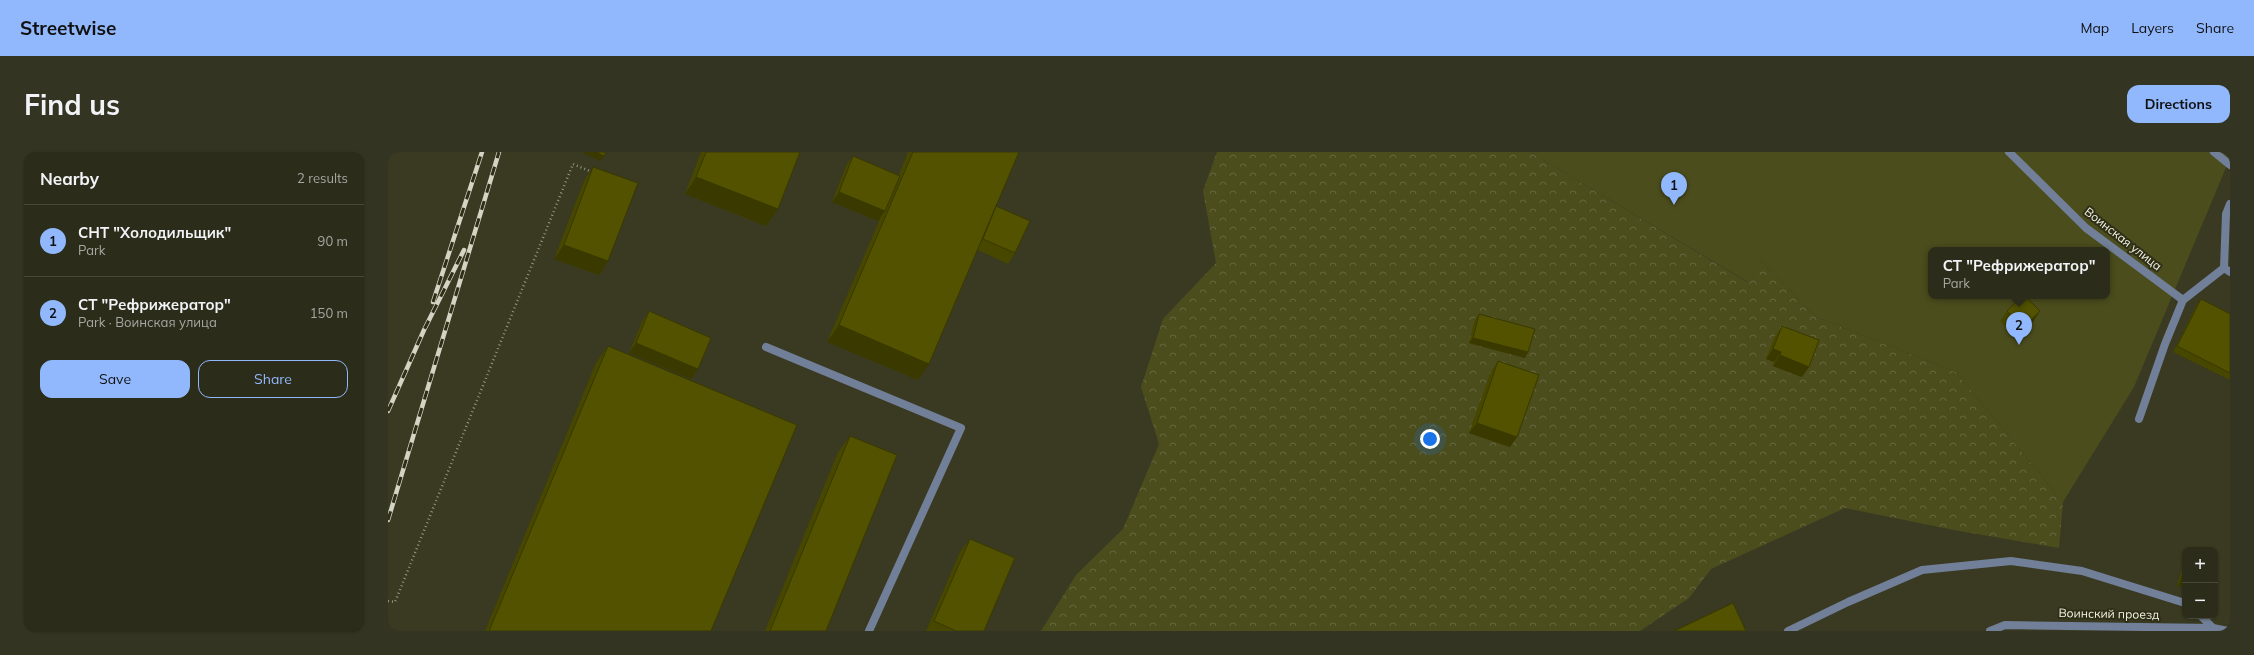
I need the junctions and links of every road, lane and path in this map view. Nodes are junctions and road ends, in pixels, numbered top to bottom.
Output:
1 (2009, 152) edge
2 (2214, 152) edge
3 (2230, 166) edge
4 (595, 173) edge
5 (2230, 204) edge
6 (2227, 270) edge
7 (2183, 300) junction
8 (766, 347) dead end
9 (2139, 419) dead end
10 (388, 601) edge
11 (2182, 602) edge
12 (2203, 619) edge
13 (2213, 628) junction
14 (869, 631) edge
15 (1788, 631) edge
16 (1990, 631) edge
17 (2228, 631) edge

1 - 7 street, Воинская улица
2 - 3 street
4 - 10 path
5 - 6 street
6 - 7 street
7 - 9 street
8 - 14 street
11 - 15 street
12 - 13 street
13 - 16 street, Воинский проезд
13 - 17 street, Воинский проезд

